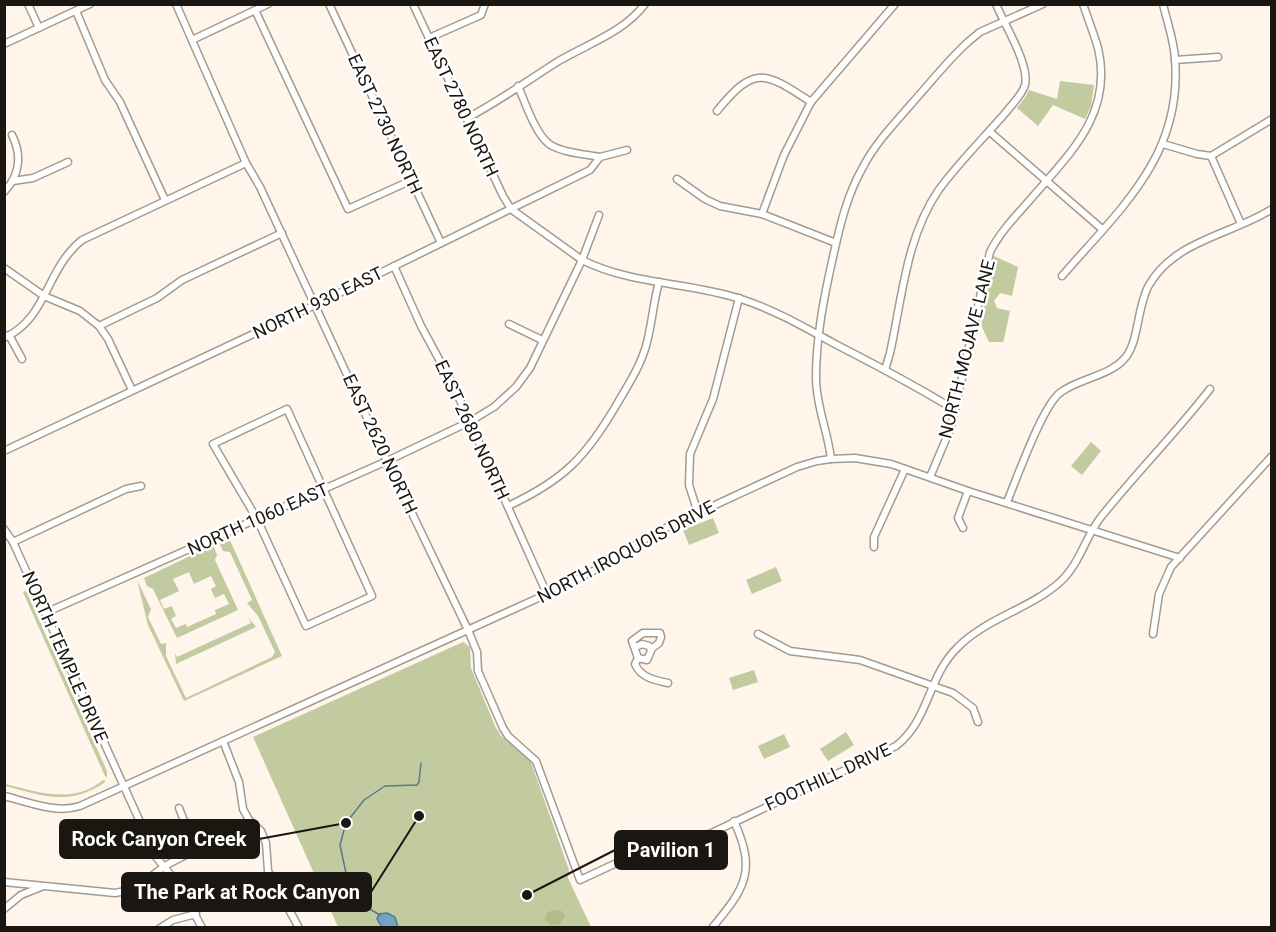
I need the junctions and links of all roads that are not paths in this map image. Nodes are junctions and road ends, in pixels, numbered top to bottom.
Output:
1 (28, 4) edge
2 (90, 4) edge
3 (176, 4) edge
4 (268, 4) edge
5 (329, 4) edge
6 (413, 4) edge
7 (485, 4) edge
8 (645, 4) edge
9 (895, 4) edge
10 (996, 4) edge
11 (1043, 4) edge
12 (1083, 4) edge
13 (1163, 4) edge
14 (255, 10) junction
15 (76, 11) junction
16 (1004, 22) junction
17 (39, 28) junction
18 (429, 38) junction
19 (192, 40) junction
20 (4, 44) edge
21 (1218, 57) dead end
22 (1175, 60) junction
23 (518, 86) junction
24 (811, 102) junction
25 (717, 111) dead end
26 (467, 118) junction
27 (1272, 119) edge
28 (990, 132) junction
29 (12, 135) dead end
30 (1163, 144) junction
31 (627, 150) dead end
32 (1211, 156) junction
33 (600, 157) junction
34 (68, 162) dead end
35 (246, 163) junction
36 (677, 179) dead end
37 (412, 180) junction
38 (1047, 180) junction
39 (13, 181) junction
40 (4, 192) edge
41 (165, 200) junction
42 (511, 209) junction
43 (1272, 209) edge
44 (762, 214) junction
45 (599, 215) dead end
46 (1241, 224) junction
47 (1102, 229) junction
48 (282, 233) junction
49 (441, 243) junction
50 (836, 243) junction
51 (582, 260) junction
52 (394, 266) junction
53 (4, 268) edge
54 (1062, 276) dead end
55 (659, 282) junction
56 (44, 296) junction
57 (739, 298) junction
58 (315, 305) junction
59 (509, 324) dead end
60 (99, 326) junction
61 (818, 335) junction
62 (7, 336) edge
63 (542, 340) junction
64 (22, 359) dead end
65 (885, 370) junction
66 (1210, 389) dead end
67 (132, 390) junction
68 (955, 410) junction
69 (470, 422) junction
70 (4, 451) edge
71 (1272, 456) edge
72 (831, 459) junction
73 (387, 461) junction
74 (905, 469) junction
75 (930, 477) junction
76 (141, 486) dead end
77 (323, 489) junction
78 (968, 491) junction
79 (1007, 501) junction
80 (508, 506) junction
81 (698, 513) junction
82 (257, 519) junction
83 (963, 528) dead end
84 (4, 529) edge
85 (1093, 529) junction
86 (13, 542) junction
87 (874, 547) dead end
88 (1180, 558) junction
89 (547, 594) junction
90 (45, 614) junction
91 (468, 630) junction
92 (758, 634) dead end
93 (1153, 634) dead end
94 (636, 647) junction
95 (651, 649) junction
96 (638, 658) junction
97 (668, 683) dead end
98 (932, 686) junction
99 (978, 722) dead end
100 (223, 741) junction
101 (123, 786) junction
102 (4, 796) edge
103 (179, 808) dead end
104 (249, 820) junction
105 (734, 821) junction
106 (226, 841) dead end
107 (164, 867) junction
108 (580, 880) joint
109 (4, 882) edge
110 (45, 886) junction
111 (4, 909) edge
112 (195, 914) junction
113 (160, 927) edge
114 (202, 927) edge
115 (299, 927) edge
116 (712, 927) edge

1 - 17 street
2 - 15 street
3 - 19 street, EAST 2620 NORTH
4 - 14 street
5 - 37 street, EAST 2730 NORTH
6 - 18 street, EAST 2780 NORTH
7 - 18 street
8 - 23 street
9 - 24 street
10 - 16 street
11 - 16 street
12 - 38 street, NORTH MOJAVE LANE
13 - 22 street
14 - 19 street
14 - 37 street
15 - 17 street
15 - 41 street
16 - 28 street
16 - 50 street
17 - 20 street
18 - 26 street, EAST 2780 NORTH
19 - 35 street, EAST 2620 NORTH
21 - 22 street
22 - 30 street
23 - 26 street
23 - 33 street
24 - 25 street
24 - 44 street
26 - 42 street, EAST 2780 NORTH
27 - 32 street
28 - 38 street
28 - 65 street
29 - 39 street
30 - 32 street
30 - 47 street
31 - 33 street, NORTH 930 EAST
32 - 46 street
33 - 42 street, NORTH 930 EAST
34 - 39 street
35 - 41 street
35 - 48 street, EAST 2620 NORTH
36 - 44 street
37 - 49 street, EAST 2730 NORTH
38 - 47 street
38 - 68 street, NORTH MOJAVE LANE
39 - 40 street
41 - 56 street
42 - 49 street, NORTH 930 EAST
42 - 51 street
43 - 46 street
44 - 50 street
45 - 51 street, NORTH 1060 EAST
46 - 79 street
47 - 54 street
48 - 58 street, EAST 2620 NORTH
48 - 60 street
49 - 52 street, NORTH 930 EAST
50 - 61 street
51 - 55 street
51 - 63 street, NORTH 1060 EAST
52 - 58 street, NORTH 930 EAST
52 - 69 street, EAST 2680 NORTH
53 - 56 street
55 - 57 street
55 - 80 street
56 - 60 street
56 - 62 street
57 - 61 street
57 - 81 street
58 - 67 street, NORTH 930 EAST
58 - 73 street, EAST 2620 NORTH
59 - 63 street
60 - 67 street
61 - 65 street
61 - 72 street
62 - 64 street
63 - 69 street, NORTH 1060 EAST
65 - 68 street
66 - 85 street, FOOTHILL DRIVE
67 - 70 street, NORTH 930 EAST
68 - 75 street, NORTH MOJAVE LANE
69 - 73 street, NORTH 1060 EAST
69 - 80 street, EAST 2680 NORTH
71 - 88 street
72 - 74 street, NORTH IROQUOIS DRIVE
72 - 81 street, NORTH IROQUOIS DRIVE
73 - 77 street, NORTH 1060 EAST
73 - 91 street, EAST 2620 NORTH
74 - 75 street, NORTH IROQUOIS DRIVE
74 - 87 street
75 - 78 street, NORTH IROQUOIS DRIVE
76 - 86 street
77 - 82 street, NORTH 1060 EAST
77 - 82 street
77 - 82 street
78 - 79 street, NORTH IROQUOIS DRIVE
78 - 83 street
79 - 85 street, NORTH IROQUOIS DRIVE
80 - 89 street, EAST 2680 NORTH
81 - 89 street, NORTH IROQUOIS DRIVE
82 - 90 street, NORTH 1060 EAST
84 - 86 street, NORTH TEMPLE DRIVE
85 - 88 street, NORTH IROQUOIS DRIVE
85 - 98 street, FOOTHILL DRIVE
86 - 90 street, NORTH TEMPLE DRIVE
88 - 93 street
89 - 91 street, NORTH IROQUOIS DRIVE
90 - 101 street, NORTH TEMPLE DRIVE
91 - 100 street, NORTH IROQUOIS DRIVE
91 - 108 street, EAST 2620 NORTH
92 - 98 street
94 - 95 street
94 - 95 street
94 - 96 street
95 - 96 street
96 - 97 street
98 - 99 street
98 - 105 street, FOOTHILL DRIVE
100 - 101 street, NORTH IROQUOIS DRIVE
100 - 104 street
101 - 102 street, NORTH IROQUOIS DRIVE
101 - 107 street, NORTH TEMPLE DRIVE
103 - 107 street
104 - 106 street
104 - 115 street
105 - 108 street, FOOTHILL DRIVE
105 - 116 street
107 - 110 street
107 - 112 street, NORTH TEMPLE DRIVE
109 - 110 street
110 - 111 street
112 - 113 street
112 - 114 street, NORTH TEMPLE DRIVE

